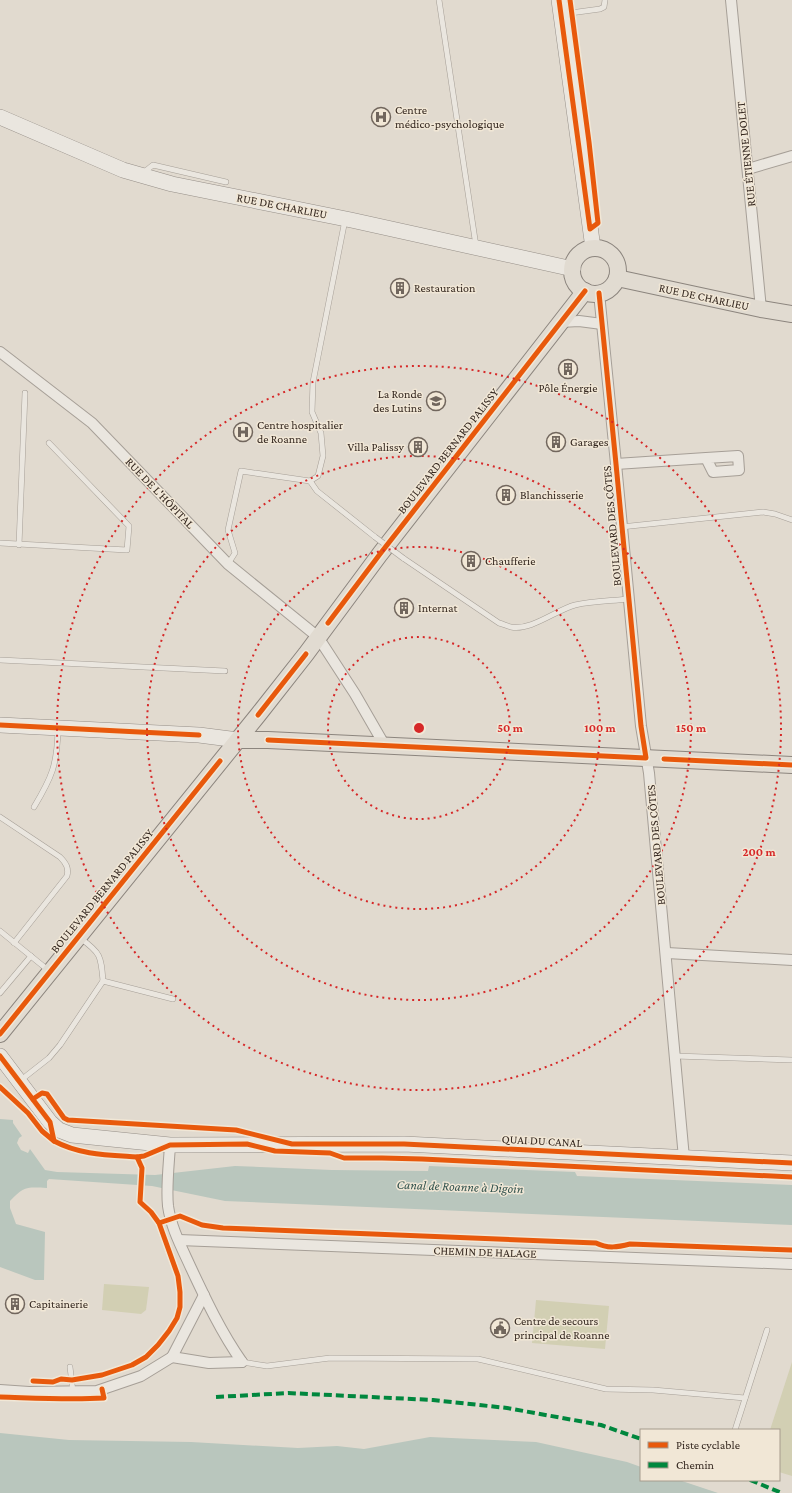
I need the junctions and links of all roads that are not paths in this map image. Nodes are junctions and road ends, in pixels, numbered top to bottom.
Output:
1 (439, 0) edge
2 (604, 0) edge
3 (731, 0) edge
4 (560, 7) edge
5 (0, 117) edge
6 (792, 156) edge
7 (748, 170) junction
8 (139, 175) junction
9 (226, 182) dead end
10 (345, 219) junction
11 (477, 248) junction
12 (592, 248) junction
13 (573, 269) junction
14 (617, 278) junction
15 (592, 292) junction
16 (761, 309) junction
17 (792, 314) edge
18 (561, 322) junction
19 (602, 324) junction
20 (0, 352) edge
21 (25, 393) dead end
22 (48, 443) dead end
23 (706, 458) dead end
24 (616, 464) junction
25 (310, 481) junction
26 (792, 520) edge
27 (622, 527) junction
28 (0, 543) edge
29 (19, 545) junction
30 (228, 564) junction
31 (628, 599) junction
32 (318, 637) junction
33 (0, 660) edge
34 (225, 671) dead end
35 (0, 726) edge
36 (58, 729) junction
37 (238, 740) junction
38 (385, 746) junction
39 (646, 758) junction
40 (792, 765) edge
41 (34, 807) dead end
42 (0, 817) edge
43 (1, 935) edge
44 (78, 936) junction
45 (14, 943) junction
46 (667, 953) junction
47 (31, 956) junction
48 (792, 960) edge
49 (51, 971) junction
50 (103, 981) junction
51 (0, 993) edge
52 (173, 999) dead end
53 (0, 1034) edge
54 (0, 1056) edge
55 (676, 1056) junction
56 (792, 1060) edge
57 (20, 1081) junction
58 (170, 1145) junction
59 (684, 1158) junction
60 (792, 1163) edge
61 (178, 1240) junction
62 (792, 1264) edge
63 (204, 1295) junction
64 (767, 1330) dead end
65 (172, 1357) junction
66 (242, 1362) junction
67 (70, 1367) dead end
68 (0, 1390) edge
69 (73, 1392) junction
70 (745, 1398) junction
71 (735, 1429) edge

1 - 11 lane
2 - 4 lane
3 - 7 street, RUE ÉTIENNE DOLET
4 - 12 street
5 - 8 street, RUE DE CHARLIEU
6 - 7 street
7 - 16 street, RUE ÉTIENNE DOLET
8 - 9 lane
8 - 10 street, RUE DE CHARLIEU
10 - 11 street, RUE DE CHARLIEU
10 - 25 lane
11 - 13 street, RUE DE CHARLIEU
12 - 13 main road
12 - 14 main road
13 - 15 main road
14 - 15 main road
14 - 16 main road, RUE DE CHARLIEU
15 - 18 main road, BOULEVARD BERNARD PALISSY
15 - 19 street, BOULEVARD DES CÔTES
16 - 17 main road, RUE DE CHARLIEU
18 - 19 street
18 - 32 main road, BOULEVARD BERNARD PALISSY
19 - 24 street, BOULEVARD DES CÔTES
20 - 30 street, RUE DE L'HÔPITAL
21 - 29 lane
22 - 29 lane
23 - 24 street
24 - 27 street, BOULEVARD DES CÔTES
25 - 30 lane
25 - 31 lane, bridge
26 - 27 lane
27 - 31 street, BOULEVARD DES CÔTES
28 - 29 lane
30 - 32 street, RUE DE L'HÔPITAL
31 - 39 street, BOULEVARD DES CÔTES
32 - 37 main road, BOULEVARD BERNARD PALISSY
32 - 38 street, RUE DE L'HÔPITAL
33 - 34 lane
35 - 36 street
36 - 37 street
36 - 41 lane
37 - 38 main road
37 - 44 main road, BOULEVARD BERNARD PALISSY
38 - 39 main road
39 - 40 main road
39 - 46 street, BOULEVARD DES CÔTES
42 - 45 lane
43 - 45 lane
44 - 49 main road, BOULEVARD BERNARD PALISSY
44 - 50 lane
45 - 47 lane
46 - 48 street
46 - 55 street, BOULEVARD DES CÔTES
47 - 49 lane
47 - 51 lane
49 - 53 main road, BOULEVARD BERNARD PALISSY
50 - 52 lane
50 - 57 lane
54 - 57 street, QUAI DU CANAL
55 - 56 lane
55 - 59 street, BOULEVARD DES CÔTES
57 - 58 street, QUAI DU CANAL
58 - 59 street, QUAI DU CANAL
58 - 61 street
59 - 60 street, QUAI DU CANAL
61 - 62 street, CHEMIN DE HALAGE
61 - 63 street
63 - 65 street
63 - 66 street
64 - 70 lane
65 - 66 street
65 - 69 street
66 - 70 lane
67 - 69 lane
68 - 69 street
70 - 71 lane

